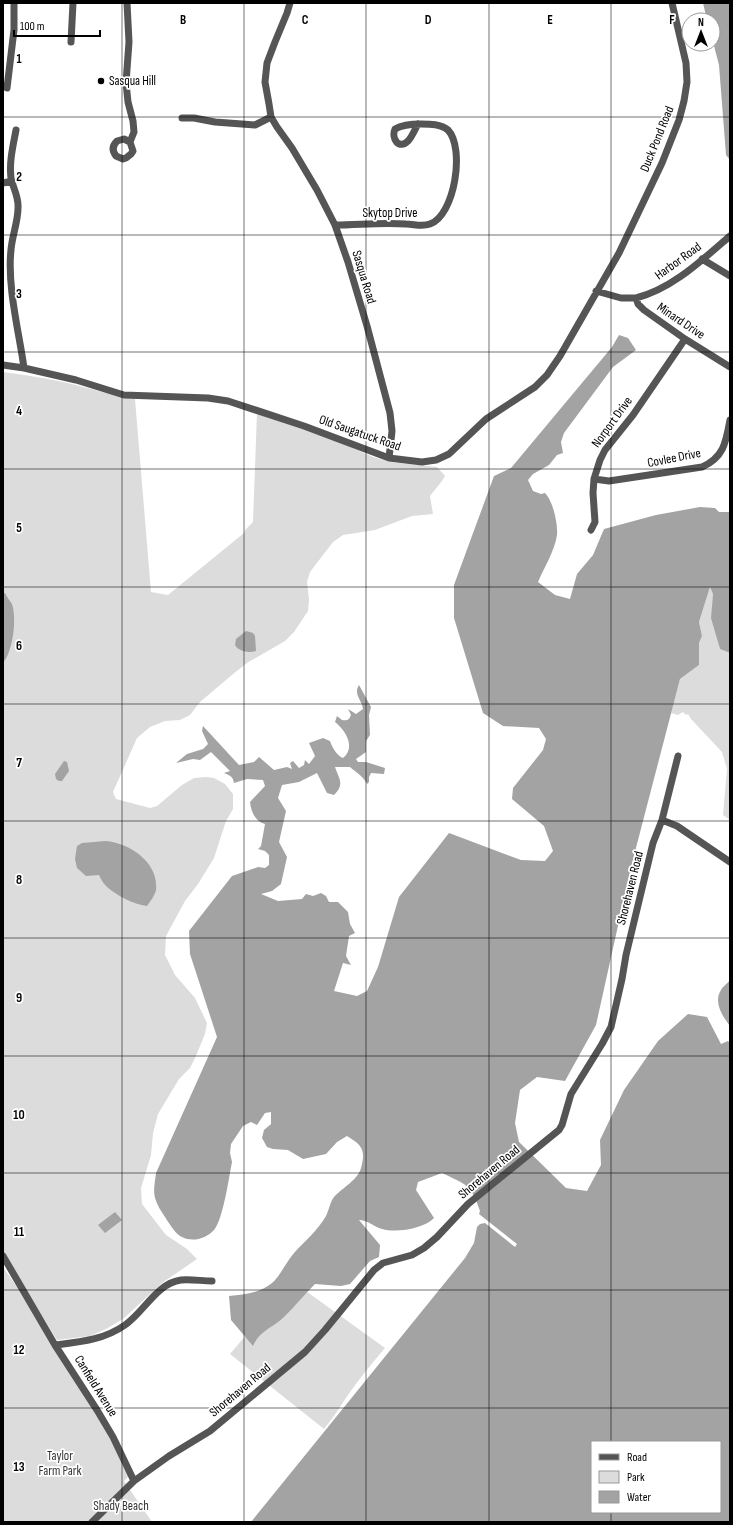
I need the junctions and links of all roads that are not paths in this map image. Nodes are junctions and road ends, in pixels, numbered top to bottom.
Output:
1 (14, 3) edge
2 (73, 3) edge
3 (127, 3) edge
4 (290, 3) edge
5 (672, 3) edge
6 (71, 42) dead end
7 (6, 53) edge
8 (7, 88) dead end
9 (271, 117) junction
10 (182, 118) dead end
11 (418, 124) dead end
12 (16, 130) dead end
13 (130, 142) dead end
14 (12, 181) junction
15 (3, 183) edge
16 (335, 225) junction
17 (730, 236) edge
18 (619, 254) joint
19 (702, 259) junction
20 (730, 276) edge
21 (596, 291) junction
22 (636, 298) junction
23 (684, 339) junction
24 (3, 365) edge
25 (730, 367) edge
26 (24, 368) junction
27 (730, 420) edge
28 (389, 458) junction
29 (594, 479) junction
30 (591, 530) dead end
31 (678, 756) dead end
32 (662, 820) junction
33 (730, 862) edge
34 (3, 1256) edge
35 (212, 1281) dead end
36 (55, 1345) junction
37 (134, 1481) junction
38 (92, 1522) edge

1 - 7 street
2 - 6 street
3 - 13 street
4 - 9 street, Sasqua Road
5 - 18 street, Duck Pond Road
7 - 8 street
9 - 10 street
9 - 16 street, Sasqua Road
11 - 16 street, Skytop Drive
12 - 14 street
14 - 15 street
14 - 26 street
16 - 28 street, Sasqua Road
17 - 19 street, Harbor Road
18 - 21 street, Old Saugatuck Road
19 - 20 street
19 - 22 street, Harbor Road
21 - 22 street
21 - 28 street, Old Saugatuck Road
22 - 23 street, Minard Drive
23 - 25 street, Minard Drive
23 - 29 street, Norport Drive
24 - 26 street, Old Saugatuck Road
26 - 28 street, Old Saugatuck Road
27 - 29 street, Covlee Drive
29 - 30 street, Norport Drive
31 - 32 street, Shorehaven Road
32 - 33 street
32 - 37 street, Shorehaven Road
34 - 36 street, Canfield Avenue
35 - 36 street
36 - 37 street, Canfield Avenue
37 - 38 street

